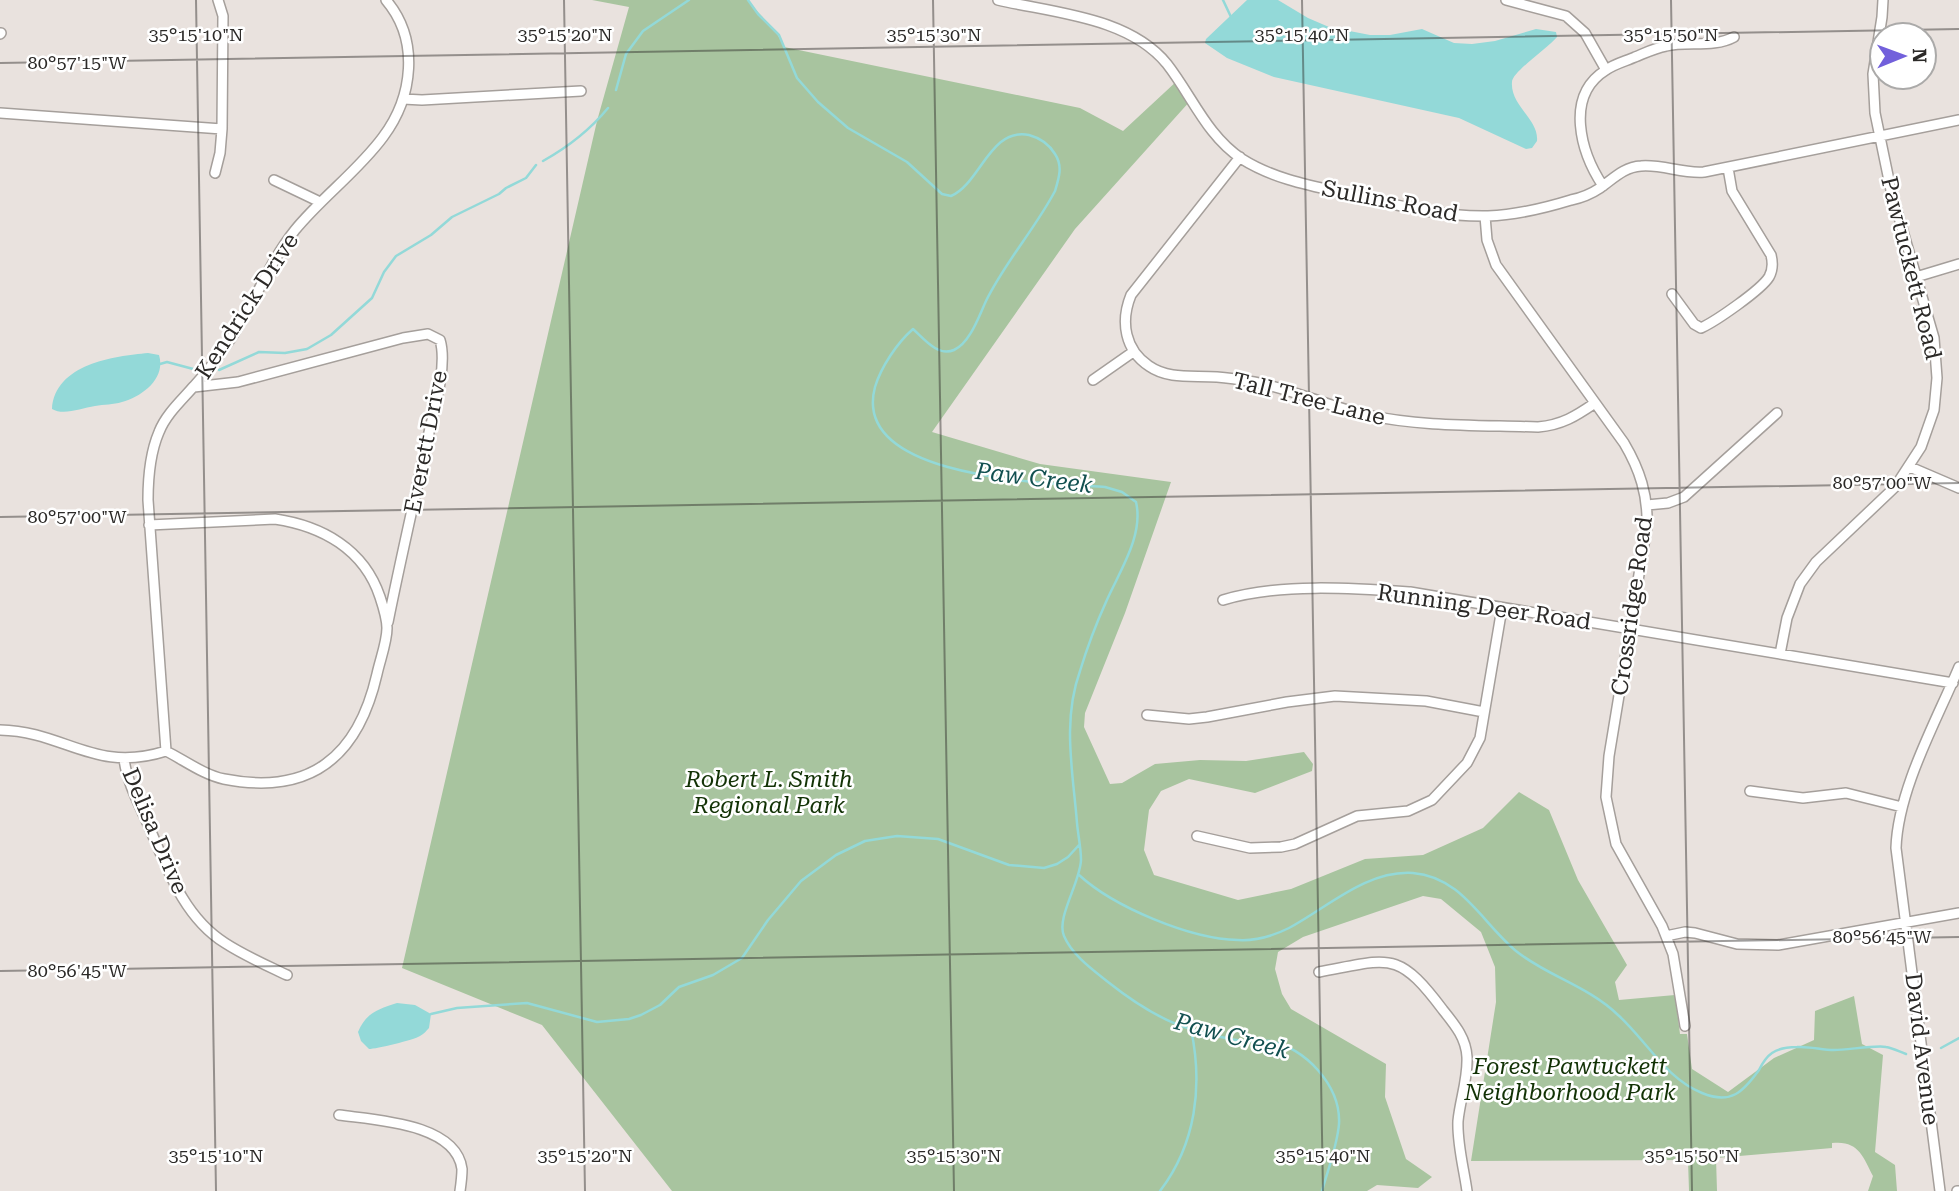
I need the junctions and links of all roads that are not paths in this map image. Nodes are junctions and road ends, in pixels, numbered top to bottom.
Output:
1 (218, 0) edge
2 (386, 0) edge
3 (998, 0) edge
4 (1506, 0) edge
5 (1883, 0) edge
6 (1734, 37) dead end
7 (1606, 70) junction
8 (581, 91) dead end
9 (402, 99) junction
10 (0, 113) edge
11 (1959, 120) edge
12 (222, 129) junction
13 (1880, 137) junction
14 (1240, 157) junction
15 (1728, 168) junction
16 (215, 173) dead end
17 (274, 180) dead end
18 (1603, 186) junction
19 (320, 202) junction
20 (1485, 216) junction
21 (1959, 264) edge
22 (1916, 277) junction
23 (1672, 294) dead end
24 (1133, 352) junction
25 (1093, 380) dead end
26 (194, 387) junction
27 (1595, 403) junction
28 (1777, 412) dead end
29 (1910, 467) junction
30 (1959, 488) edge
31 (1647, 505) junction
32 (149, 525) junction
33 (1223, 600) dead end
34 (1502, 608) junction
35 (387, 627) junction
36 (1630, 629) junction
37 (1780, 654) junction
38 (1959, 667) edge
39 (1952, 683) junction
40 (1484, 712) junction
41 (1147, 715) dead end
42 (0, 730) edge
43 (166, 751) junction
44 (124, 759) junction
45 (1750, 792) dead end
46 (1902, 807) junction
47 (1197, 836) dead end
48 (1959, 913) edge
49 (1906, 923) junction
50 (1666, 936) junction
51 (1319, 972) dead end
52 (287, 975) dead end
53 (1685, 1026) dead end
54 (339, 1115) dead end
55 (460, 1191) edge
56 (1467, 1191) edge
57 (1940, 1191) edge

1 - 12 street
2 - 9 street, Kendrick Drive
3 - 14 street, Sullins Road
4 - 7 street
5 - 13 street, Pawtuckett Road
6 - 7 street
7 - 18 street
8 - 9 street
9 - 19 street, Kendrick Drive
10 - 12 street
11 - 13 street, Sullins Road
12 - 16 street
13 - 15 street, Sullins Road
13 - 22 street, Pawtuckett Road
14 - 20 street, Sullins Road
14 - 24 street
15 - 18 street, Sullins Road
15 - 23 street
17 - 19 street
18 - 20 street, Sullins Road
19 - 26 street, Kendrick Drive
20 - 27 street, Crossridge Road
21 - 22 street
22 - 29 street, Pawtuckett Road
24 - 25 street
24 - 27 street, Tall Tree Lane
26 - 32 street, Kendrick Drive
26 - 35 street, Everett Drive
27 - 31 street, Crossridge Road
28 - 31 street
29 - 30 street
29 - 37 street, Pawtuckett Road
31 - 36 street, Crossridge Road
32 - 35 street
32 - 43 street, Kendrick Drive
33 - 34 street, Running Deer Road
34 - 36 street, Running Deer Road
34 - 40 street
35 - 43 street
36 - 37 street, Running Deer Road
36 - 50 street, Crossridge Road
37 - 39 street, Running Deer Road
38 - 39 street, David Avenue
39 - 46 street, David Avenue
40 - 41 street
40 - 47 street
42 - 44 street
43 - 44 street
44 - 52 street, Delisa Drive
45 - 46 street
46 - 49 street, David Avenue
48 - 49 street
49 - 50 street
49 - 57 street, David Avenue
50 - 53 street, Crossridge Road
51 - 56 street
54 - 55 street

